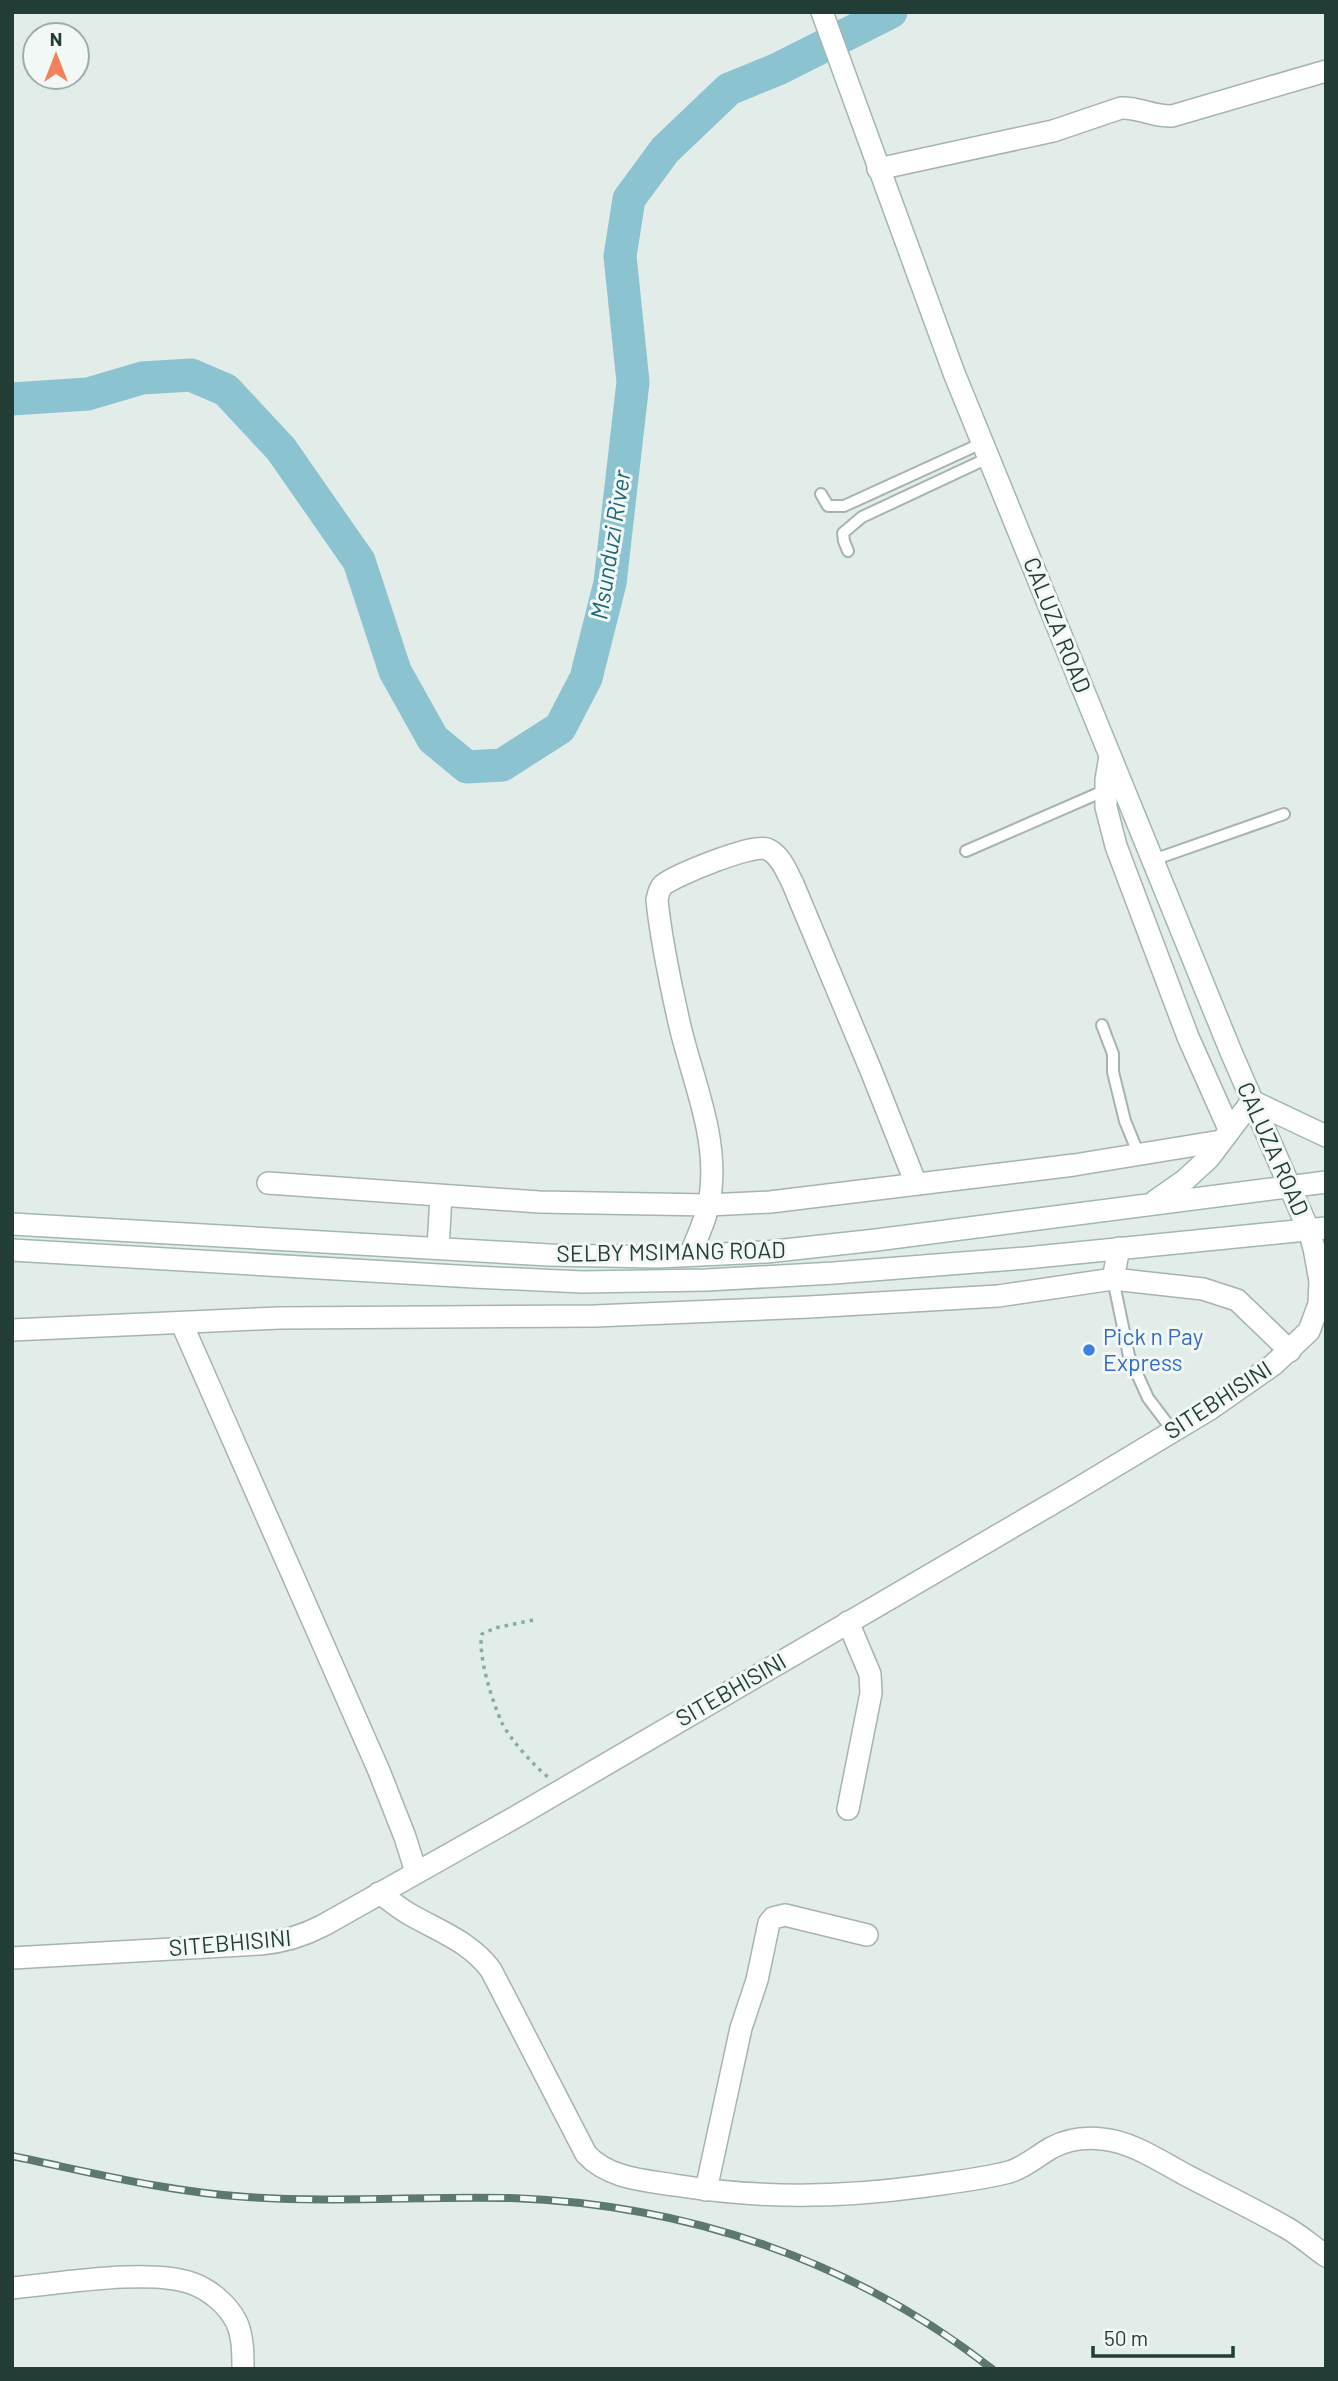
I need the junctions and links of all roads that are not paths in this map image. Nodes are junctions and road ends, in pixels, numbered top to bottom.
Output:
1 (822, 12) edge
2 (1326, 71) edge
3 (878, 169) junction
4 (985, 451) junction
5 (821, 494) dead end
6 (848, 551) dead end
7 (1110, 756) junction
8 (1106, 790) junction
9 (1284, 814) dead end
10 (966, 851) dead end
11 (1153, 860) junction
12 (1102, 1025) dead end
13 (1252, 1101) junction
14 (1225, 1135) junction
15 (1326, 1136) edge
16 (1139, 1156) junction
17 (1326, 1182) edge
18 (268, 1183) dead end
19 (916, 1184) junction
20 (1288, 1185) junction
21 (441, 1196) junction
22 (1150, 1204) junction
23 (709, 1205) junction
24 (12, 1224) edge
25 (1317, 1229) edge
26 (438, 1248) junction
27 (1119, 1248) junction
28 (12, 1250) edge
29 (690, 1255) junction
30 (1113, 1279) junction
31 (1322, 1303) edge
32 (182, 1324) junction
33 (12, 1330) edge
34 (1290, 1351) junction
35 (1173, 1431) junction
36 (848, 1622) junction
37 (848, 1809) dead end
38 (416, 1872) junction
39 (379, 1893) junction
40 (867, 1935) dead end
41 (12, 1958) edge
42 (706, 2190) junction
43 (1326, 2256) edge
44 (12, 2288) edge
45 (243, 2369) edge

1 - 3 street, CALUZA ROAD
2 - 3 street
3 - 4 street, CALUZA ROAD
4 - 5 lane
4 - 6 lane
4 - 7 street, CALUZA ROAD
7 - 8 street
7 - 11 street, CALUZA ROAD
8 - 10 lane
8 - 14 street
9 - 11 lane
11 - 13 street, CALUZA ROAD
12 - 16 lane
13 - 14 street
13 - 15 street
13 - 20 street, CALUZA ROAD
14 - 16 street
14 - 22 street
16 - 19 street
17 - 20 street, SELBY MSIMANG ROAD
18 - 21 street
19 - 23 street
19 - 23 street
20 - 22 street, SELBY MSIMANG ROAD
20 - 25 street, CALUZA ROAD
21 - 23 street
21 - 26 street
22 - 29 street, SELBY MSIMANG ROAD
23 - 29 street
24 - 26 street, SELBY MSIMANG ROAD
25 - 27 street, SELBY MSIMANG ROAD
25 - 31 street, SITEBHISINI
26 - 29 street, SELBY MSIMANG ROAD
27 - 28 street, SELBY MSIMANG ROAD
27 - 30 street
30 - 32 street
30 - 34 street
30 - 35 lane
31 - 34 street, SITEBHISINI
32 - 33 street
32 - 38 street
34 - 35 street, SITEBHISINI
35 - 36 street, SITEBHISINI
36 - 37 street
36 - 38 street, SITEBHISINI
38 - 39 street, SITEBHISINI
39 - 41 street, SITEBHISINI
39 - 42 street
40 - 42 street
42 - 43 street
44 - 45 street

